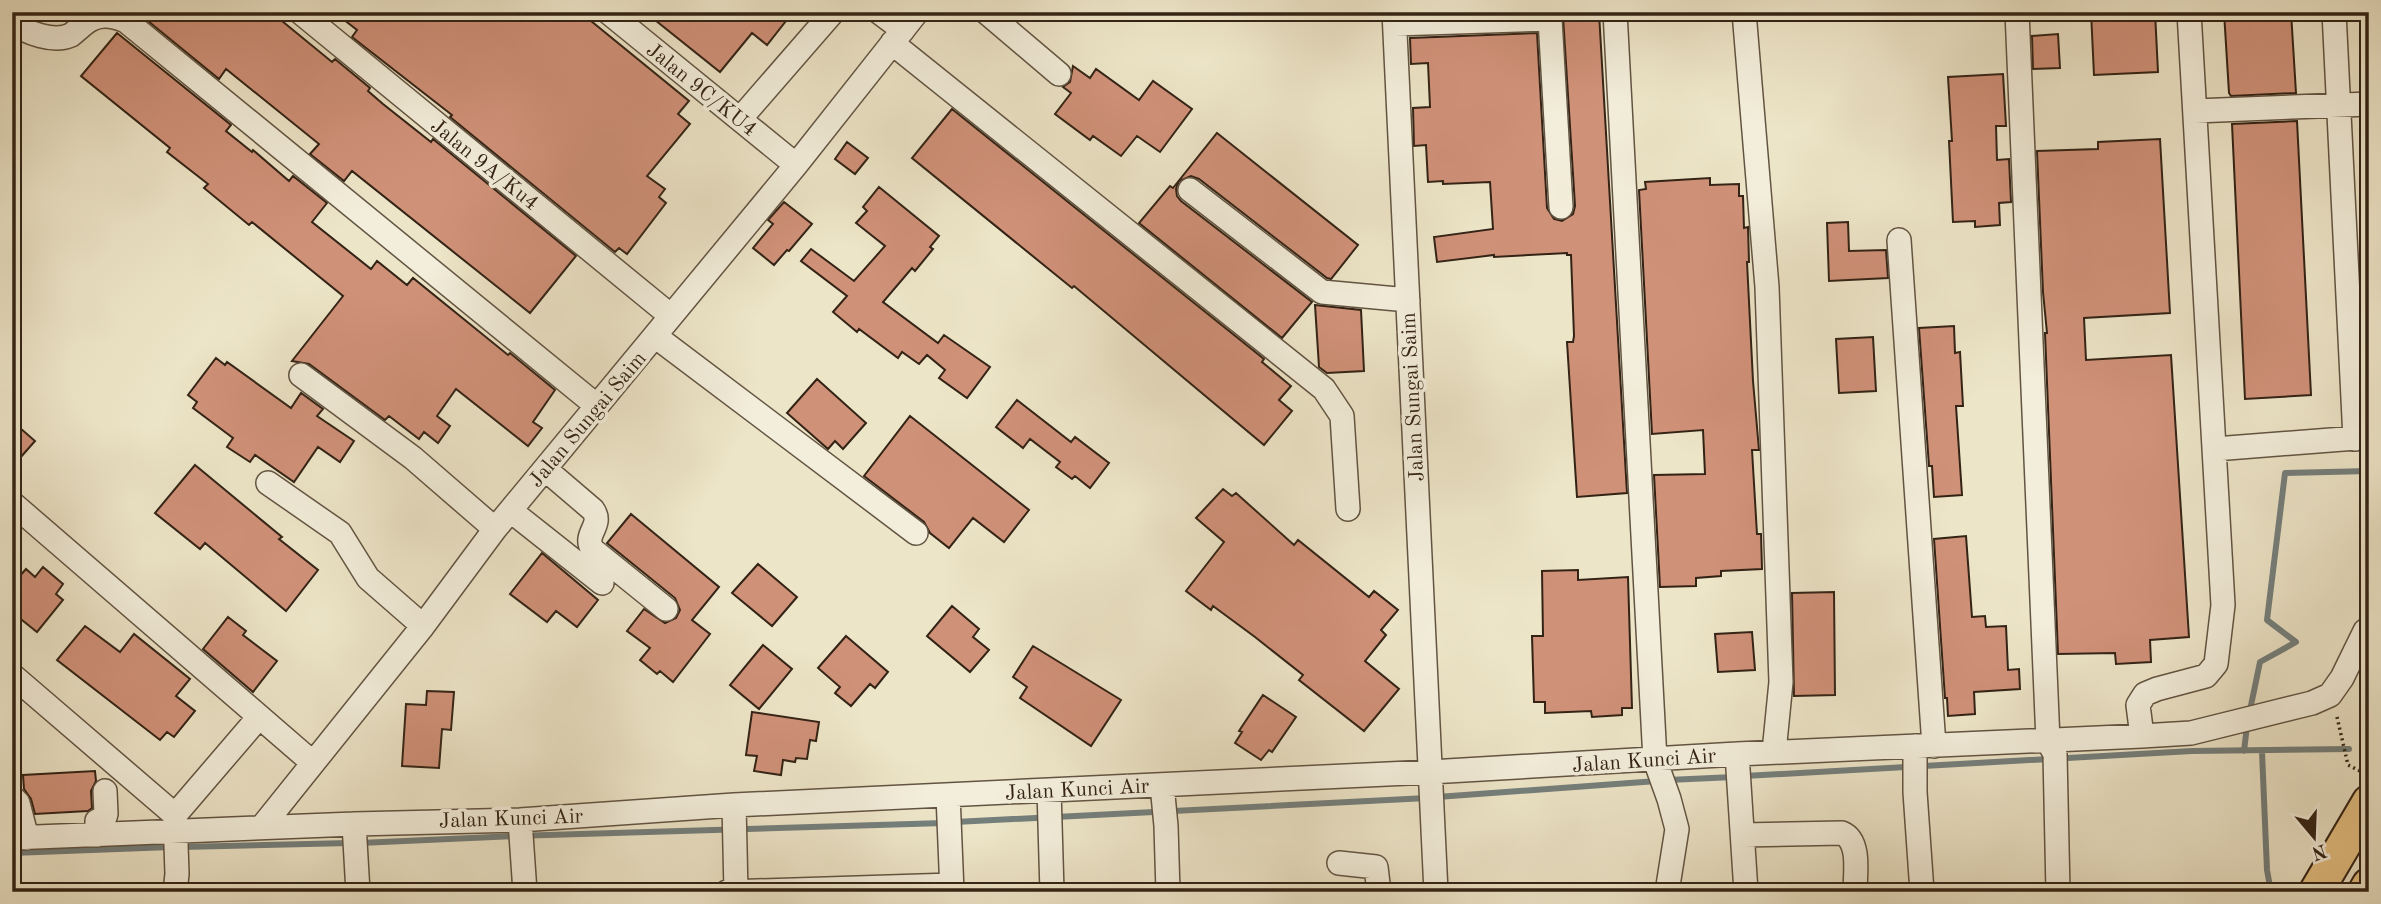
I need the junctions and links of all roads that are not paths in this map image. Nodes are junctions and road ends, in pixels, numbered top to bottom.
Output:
1 (300, 12) edge
2 (608, 12) edge
3 (833, 12) edge
4 (879, 12) edge
5 (986, 12) edge
6 (1615, 12) edge
7 (1744, 12) edge
8 (2017, 12) edge
9 (2189, 12) edge
10 (2334, 12) edge
11 (1550, 16) edge
12 (1394, 18) edge
13 (12, 22) edge
14 (904, 28) edge
15 (1059, 74) dead end
16 (2369, 104) edge
17 (2338, 106) junction
18 (2195, 111) junction
19 (740, 119) junction
20 (796, 165) junction
21 (1190, 190) dead end
22 (1560, 207) dead end
23 (1899, 240) dead end
24 (1408, 300) junction
25 (671, 316) junction
26 (655, 336) junction
27 (301, 375) dead end
28 (597, 406) junction
29 (2362, 438) edge
30 (2215, 449) junction
31 (545, 469) junction
32 (268, 483) dead end
33 (12, 503) edge
34 (1348, 509) dead end
35 (511, 511) junction
36 (495, 529) junction
37 (916, 533) dead end
38 (602, 583) dead end
39 (666, 608) dead end
40 (423, 626) junction
41 (2369, 628) edge
42 (12, 675) edge
43 (259, 717) junction
44 (2142, 736) junction
45 (2051, 748) junction
46 (1921, 750) junction
47 (1774, 752) junction
48 (1738, 761) junction
49 (313, 763) junction
50 (1658, 767) junction
51 (1430, 777) junction
52 (105, 791) dead end
53 (12, 797) edge
54 (1163, 802) junction
55 (2369, 802) edge
56 (948, 803) junction
57 (1050, 808) junction
58 (734, 813) junction
59 (520, 823) junction
60 (176, 828) junction
61 (261, 828) junction
62 (97, 835) junction
63 (1743, 835) junction
64 (355, 837) junction
65 (20, 838) edge
66 (1339, 863) dead end
67 (2369, 885) edge
68 (952, 888) edge
69 (835, 890) edge
70 (174, 892) edge
71 (358, 892) edge
72 (525, 892) edge
73 (727, 892) edge
74 (736, 892) edge
75 (1052, 892) edge
76 (1168, 892) edge
77 (1379, 892) edge
78 (1436, 892) edge
79 (1667, 892) edge
80 (1746, 892) edge
81 (1855, 892) edge
82 (1922, 892) edge
83 (2058, 892) edge
84 (2316, 892) edge
85 (2365, 892) edge

1 - 25 street, Jalan 9A/Ku4
2 - 19 street, Jalan 9C/KU4
3 - 19 street
4 - 14 street
5 - 15 street
6 - 50 street
7 - 47 street
8 - 45 street
9 - 18 street
10 - 17 street
11 - 12 street
11 - 22 street
12 - 24 street, Jalan Sungai Saim
13 - 28 street
14 - 20 street, Jalan Sungai Saim
14 - 34 street
16 - 17 street
17 - 18 street
17 - 29 street
18 - 30 street
19 - 20 street, Jalan 9C/KU4
20 - 25 street, Jalan Sungai Saim
21 - 24 street
23 - 46 street
24 - 51 street, Jalan Sungai Saim
25 - 26 street, Jalan Sungai Saim
26 - 28 street, Jalan Sungai Saim
26 - 37 street
27 - 36 street
28 - 31 street, Jalan Sungai Saim
29 - 30 street
30 - 44 street
31 - 35 street, Jalan Sungai Saim
31 - 39 street
32 - 40 street
33 - 43 street
35 - 36 street, Jalan Sungai Saim
35 - 38 street
36 - 40 street, Jalan Sungai Saim
40 - 49 street, Jalan Sungai Saim
41 - 44 street, Jalan Kunci Air
42 - 60 street
43 - 49 street
43 - 60 street
44 - 45 street, Jalan Kunci Air
45 - 46 street, Jalan Kunci Air
45 - 83 street
46 - 47 street, Jalan Kunci Air
46 - 82 street
47 - 48 street, Jalan Kunci Air
48 - 50 street, Jalan Kunci Air
48 - 63 street
49 - 61 street, Jalan Sungai Saim
50 - 51 street, Jalan Kunci Air
50 - 79 street
51 - 54 street, Jalan Kunci Air
51 - 78 street, Jalan Sungai Saim
52 - 62 street
53 - 65 street
54 - 57 street, Jalan Kunci Air
54 - 76 street
55 - 84 highway
56 - 57 street, Jalan Kunci Air
56 - 58 street, Jalan Kunci Air
56 - 68 street
57 - 75 street
58 - 59 street, Jalan Kunci Air
58 - 74 street
59 - 64 street, Jalan Kunci Air
59 - 72 street
60 - 61 street, Jalan Kunci Air
60 - 62 street, Jalan Kunci Air
60 - 70 street
61 - 64 street, Jalan Kunci Air
62 - 65 street, Jalan Kunci Air
63 - 80 street
63 - 81 street
64 - 71 street
66 - 77 street
67 - 85 highway
68 - 69 street
69 - 74 street
73 - 74 street

